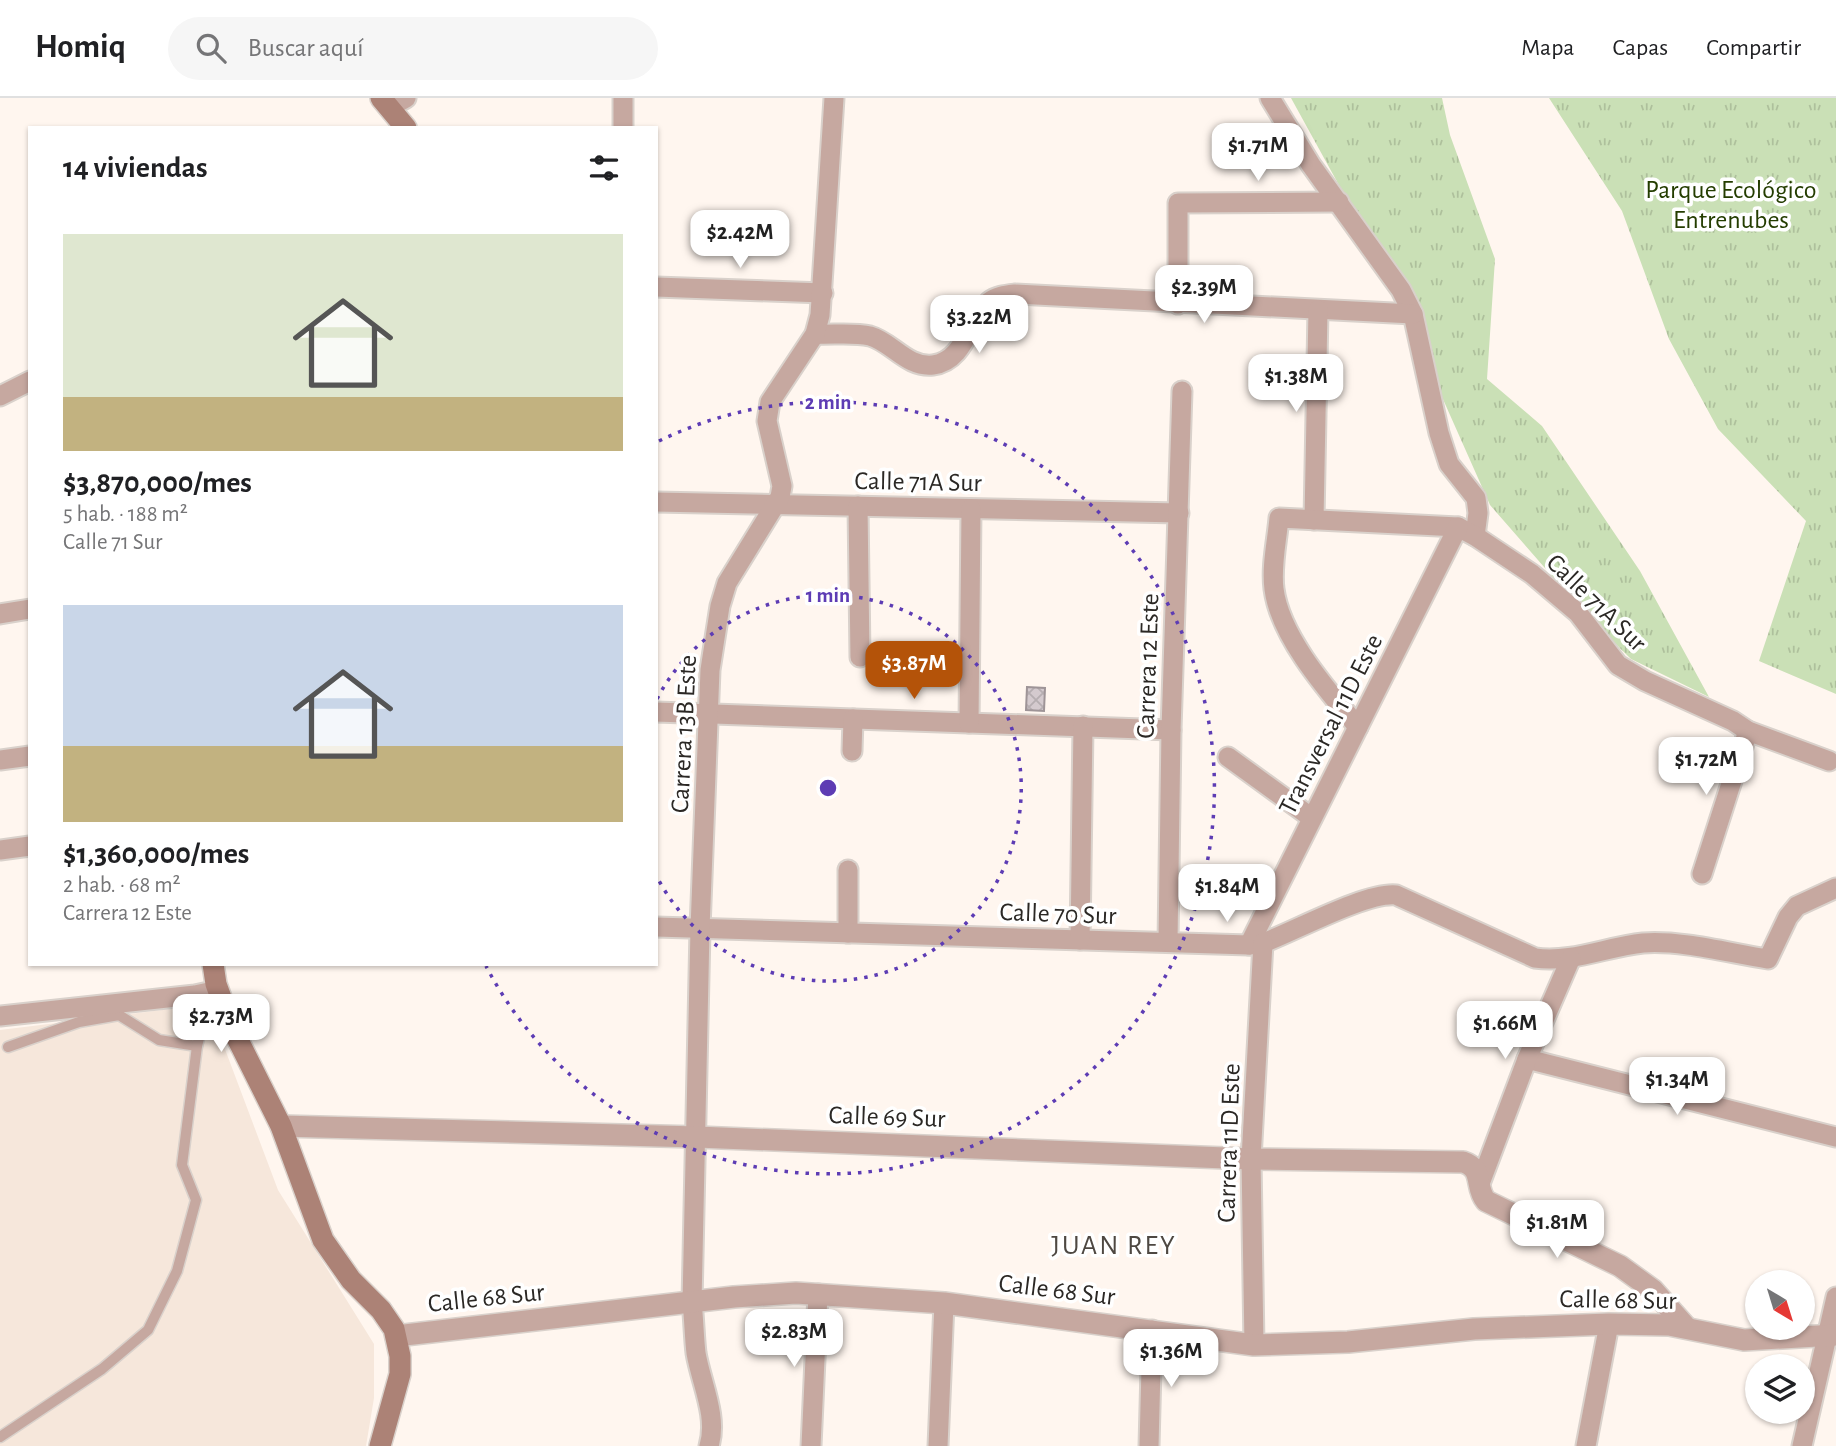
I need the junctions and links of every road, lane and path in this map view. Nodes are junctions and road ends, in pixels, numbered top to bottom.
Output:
1 (623, 98) edge
2 (834, 98) edge
3 (1270, 98) edge
4 (392, 101) edge
5 (405, 126) edge
6 (623, 126) edge
7 (1339, 202) junction
8 (658, 287) edge
9 (823, 293) junction
10 (1178, 304) junction
11 (1318, 310) junction
12 (1413, 314) junction
13 (815, 334) junction
14 (28, 382) edge
15 (1182, 391) dead end
16 (0, 396) edge
17 (658, 502) edge
18 (777, 505) junction
19 (858, 506) junction
20 (971, 509) junction
21 (1179, 513) junction
22 (1314, 520) junction
23 (1467, 532) junction
24 (28, 609) edge
25 (0, 614) edge
26 (860, 657) dead end
27 (658, 712) edge
28 (709, 714) junction
29 (853, 719) junction
30 (969, 723) junction
31 (1083, 726) junction
32 (1358, 727) junction
33 (1171, 730) junction
34 (1748, 731) junction
35 (852, 751) dead end
36 (28, 756) edge
37 (1228, 757) dead end
38 (0, 760) edge
39 (1829, 761) dead end
40 (1312, 818) junction
41 (28, 846) edge
42 (0, 850) edge
43 (848, 870) dead end
44 (1702, 874) dead end
45 (1836, 888) edge
46 (658, 927) edge
47 (700, 929) junction
48 (848, 933) junction
49 (1080, 940) junction
50 (1168, 942) junction
51 (1256, 944) junction
52 (1571, 958) junction
53 (213, 966) edge
54 (215, 990) junction
55 (0, 1016) edge
56 (197, 1046) junction
57 (8, 1048) dead end
58 (1527, 1059) junction
59 (281, 1126) junction
60 (1836, 1136) edge
61 (697, 1137) junction
62 (1251, 1159) junction
63 (1481, 1181) junction
64 (818, 1294) junction
65 (1836, 1297) edge
66 (692, 1303) junction
67 (944, 1303) junction
68 (1609, 1324) junction
69 (1686, 1327) junction
70 (1152, 1330) junction
71 (1832, 1335) edge
72 (396, 1336) junction
73 (1254, 1345) junction
74 (0, 1437) edge
75 (380, 1446) edge
76 (709, 1446) edge
77 (811, 1446) edge
78 (938, 1446) edge
79 (1149, 1446) edge
80 (1586, 1446) edge
81 (1802, 1446) edge

1 - 6 street
2 - 9 street
3 - 7 street
4 - 5 main road
7 - 10 street
7 - 12 street
8 - 9 street
9 - 13 street
10 - 11 street
10 - 13 street
11 - 12 street
11 - 22 street
12 - 23 street
13 - 18 street
14 - 16 street
15 - 21 street, Carrera 12 Este
17 - 18 street, Calle 71A Sur
18 - 19 street, Calle 71A Sur
18 - 28 street, Carrera 13B Este
19 - 20 street, Calle 71A Sur
19 - 26 street
20 - 21 street, Calle 71A Sur
20 - 30 street
21 - 33 street, Carrera 12 Este
22 - 23 street
22 - 32 street
23 - 32 street, Transversal 11D Este
23 - 34 street, Calle 71A Sur
24 - 25 street
27 - 28 street
28 - 29 street
28 - 47 street, Carrera 13B Este
29 - 30 street
29 - 35 street
30 - 31 street
31 - 33 street
31 - 49 street
32 - 40 street, Transversal 11D Este
33 - 50 street, Carrera 12 Este
34 - 39 street, Calle 71A Sur
34 - 44 street
36 - 38 street
37 - 40 street
40 - 51 street, Transversal 11D Este
41 - 42 street
43 - 48 street
45 - 52 street, Calle 70 Sur
46 - 47 street, Calle 70 Sur
47 - 48 street, Calle 70 Sur
47 - 61 street, Carrera 13B Este
48 - 49 street, Calle 70 Sur
49 - 50 street, Calle 70 Sur
50 - 51 street, Calle 70 Sur
51 - 52 street, Calle 70 Sur
51 - 62 street, Carrera 11D Este
52 - 58 street
53 - 54 main road
54 - 55 street
54 - 56 lane
54 - 59 main road
56 - 57 lane
56 - 74 lane
58 - 60 street
58 - 63 street
59 - 61 street, Calle 69 Sur
59 - 72 main road
61 - 62 street, Calle 69 Sur
61 - 66 street, Carrera 13B Este
62 - 63 street, Calle 69 Sur
62 - 73 street, Carrera 11D Este
63 - 69 street
64 - 66 street, Calle 68 Sur
64 - 67 street, Calle 68 Sur
64 - 77 street
65 - 71 street
66 - 72 street, Calle 68 Sur
66 - 76 street, Carrera 13B Este
67 - 70 street, Calle 68 Sur
67 - 78 street
68 - 69 street, Calle 68 Sur
68 - 73 street, Calle 68 Sur
68 - 80 street
69 - 71 street, Calle 68 Sur
70 - 73 street, Calle 68 Sur
70 - 79 street
71 - 81 street
72 - 75 main road

